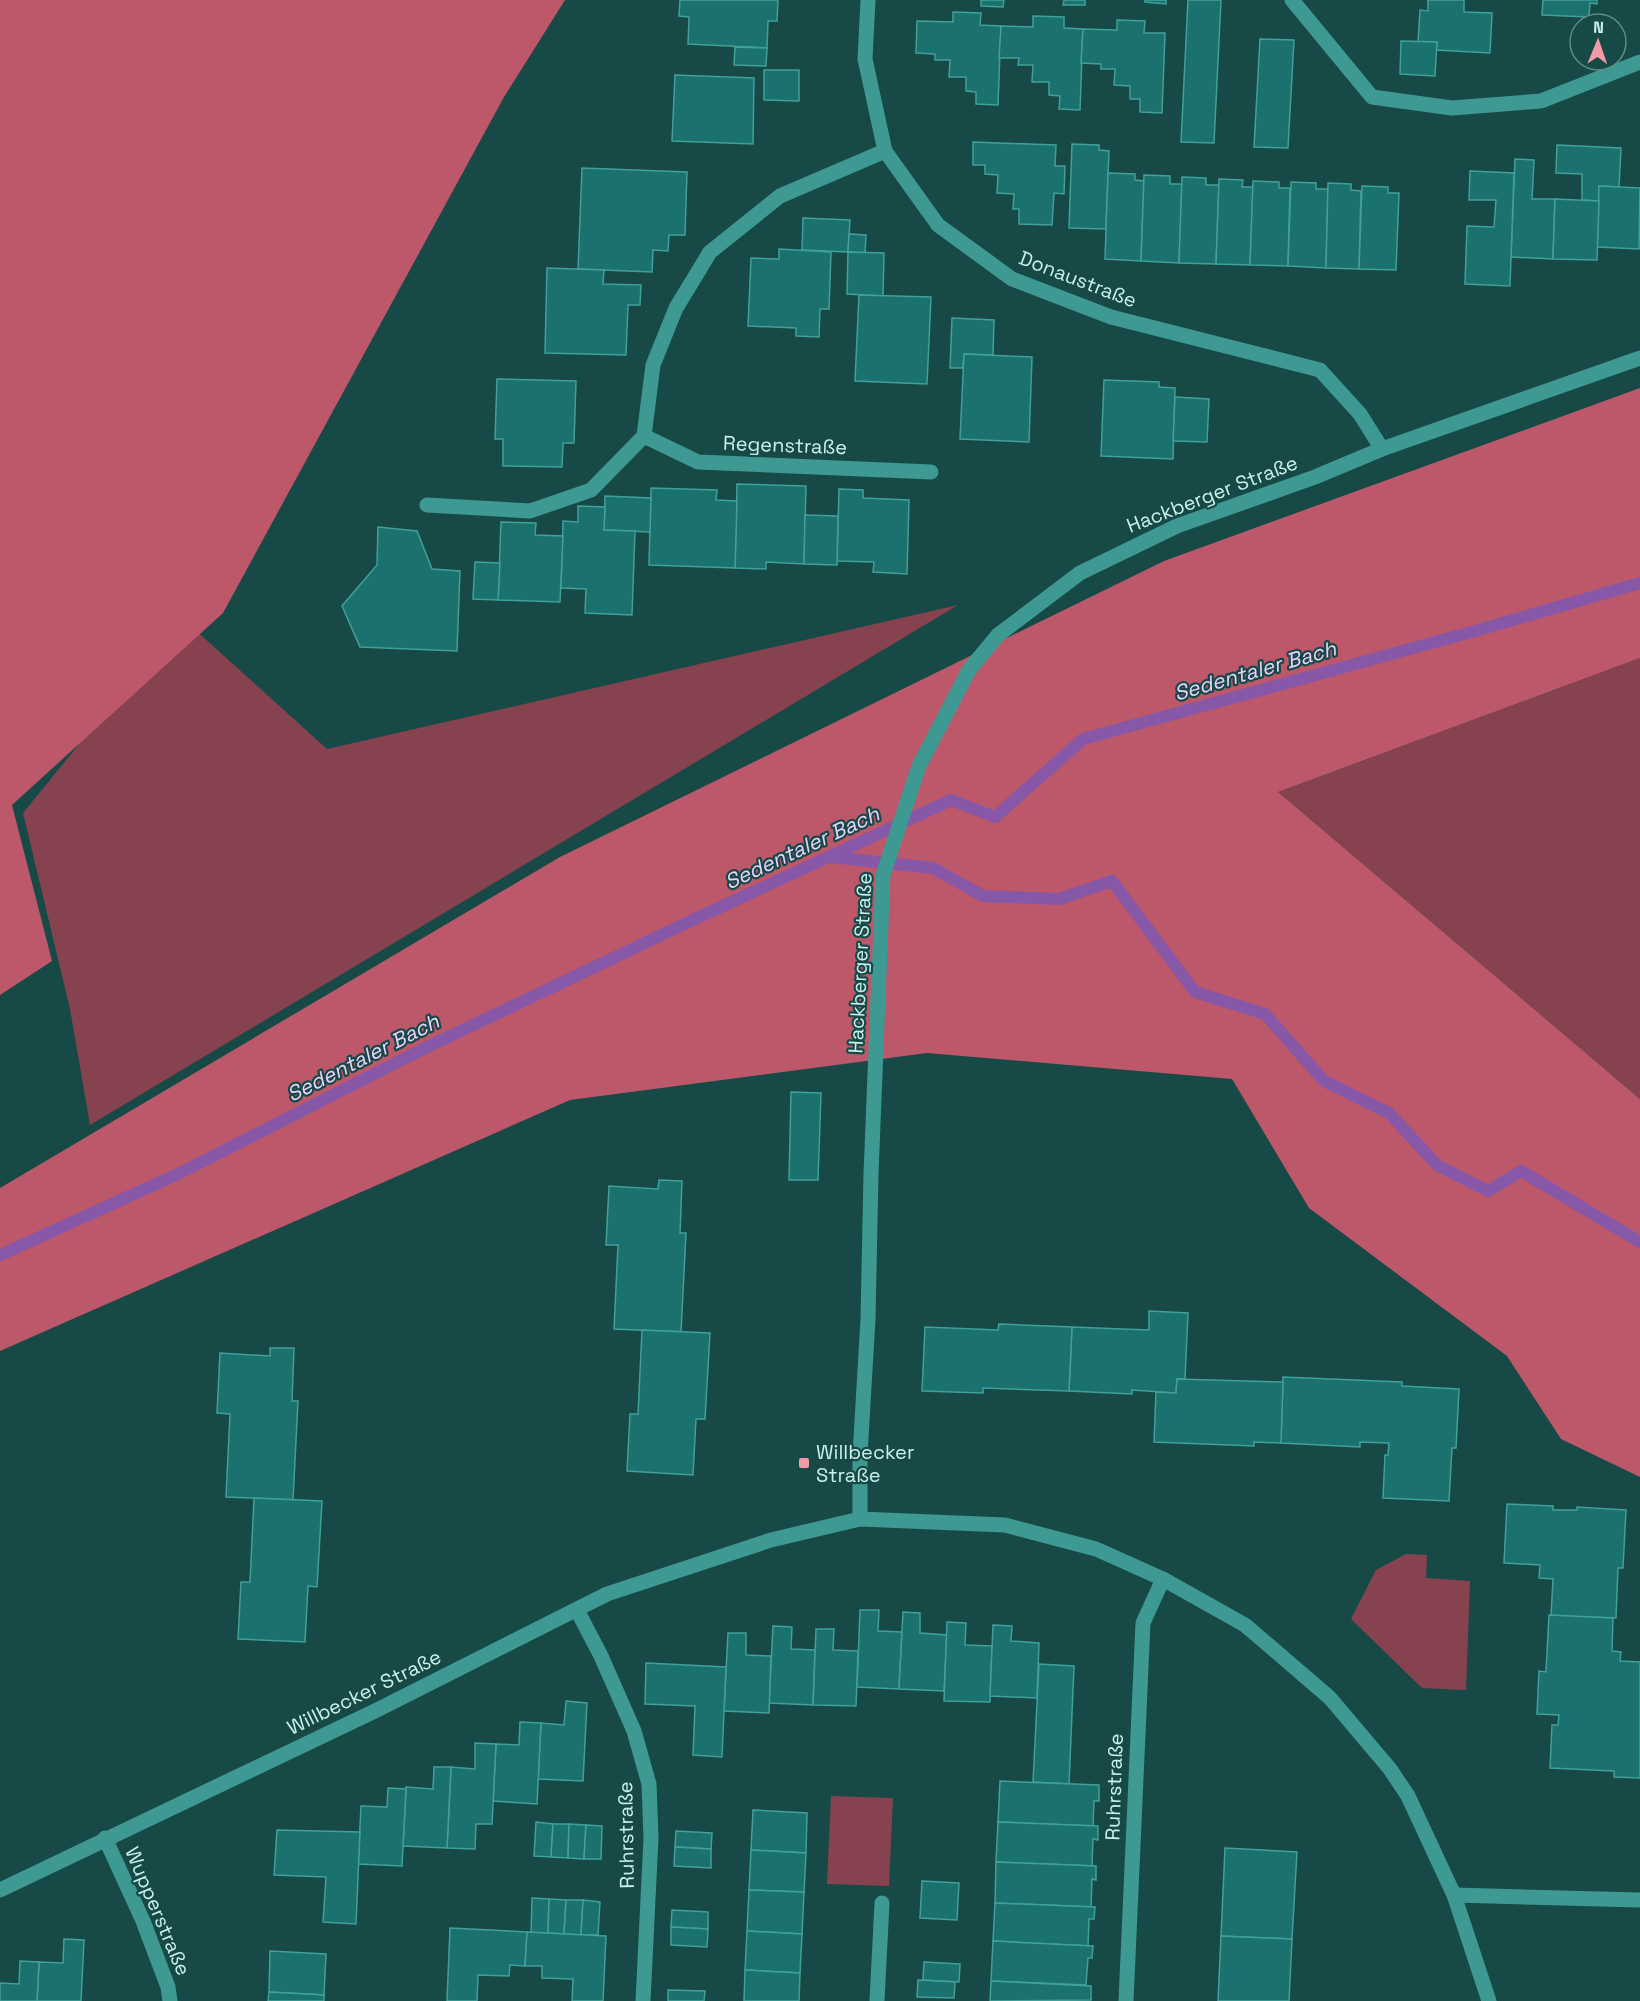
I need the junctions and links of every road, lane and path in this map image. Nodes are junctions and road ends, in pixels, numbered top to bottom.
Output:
1 (868, 0) edge
2 (1292, 0) edge
3 (1640, 62) edge
4 (885, 152) junction
5 (1640, 358) edge
6 (644, 436) junction
7 (1382, 449) junction
8 (931, 472) dead end
9 (427, 505) dead end
10 (860, 1520) junction
11 (1163, 1579) junction
12 (577, 1610) junction
13 (105, 1838) junction
14 (0, 1890) edge
15 (1454, 1895) junction
16 (1640, 1900) edge
17 (882, 1903) dead end
18 (170, 2001) edge
19 (643, 2001) edge
20 (878, 2001) edge
21 (1126, 2001) edge
22 (1490, 2001) edge

1 - 4 street, Donaustraße
2 - 3 street
4 - 6 street
4 - 7 street, Donaustraße
5 - 7 street, Hackberger Straße
6 - 8 street, Regenstraße
6 - 9 street
7 - 10 street, Hackberger Straße
10 - 11 street, Willbecker Straße
10 - 12 street, Willbecker Straße
11 - 15 street, Willbecker Straße
11 - 21 street, Ruhrstraße
12 - 13 street, Willbecker Straße
12 - 19 street, Ruhrstraße
13 - 14 street, Willbecker Straße
13 - 18 street, Wupperstraße
15 - 16 street
15 - 22 street, Willbecker Straße
17 - 20 street

